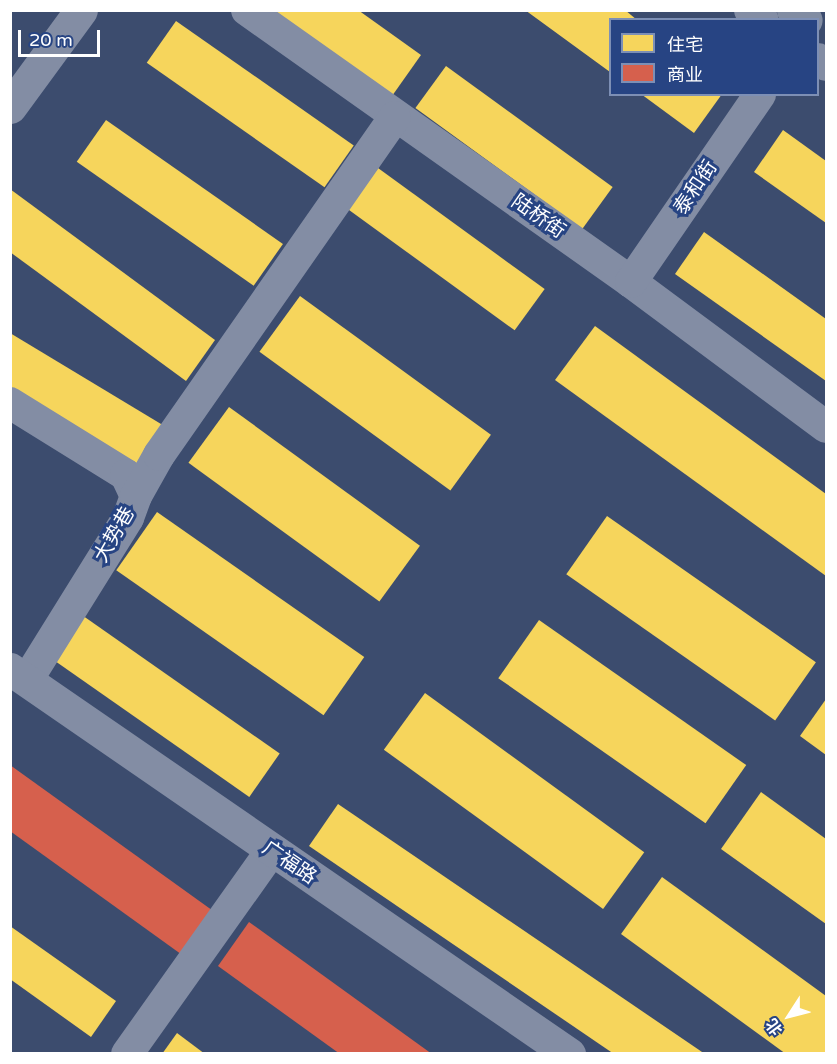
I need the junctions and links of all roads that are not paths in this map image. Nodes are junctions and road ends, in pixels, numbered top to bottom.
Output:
1 (81, 10) edge
2 (248, 10) edge
3 (759, 96) edge
4 (10, 107) edge
5 (395, 117) junction
6 (631, 282) junction
7 (10, 402) edge
8 (826, 427) edge
9 (136, 496) junction
10 (19, 674) edge
11 (271, 851) junction
12 (127, 1053) edge
13 (569, 1053) edge

1 - 4 street
2 - 5 street, 陆桥街
3 - 6 street, 泰和街
5 - 6 street, 陆桥街
5 - 9 street
6 - 8 street, 陆桥街
7 - 9 street, 大势巷
9 - 10 street, 大势巷
10 - 11 street, 广福路
11 - 12 street
11 - 13 street, 广福路

